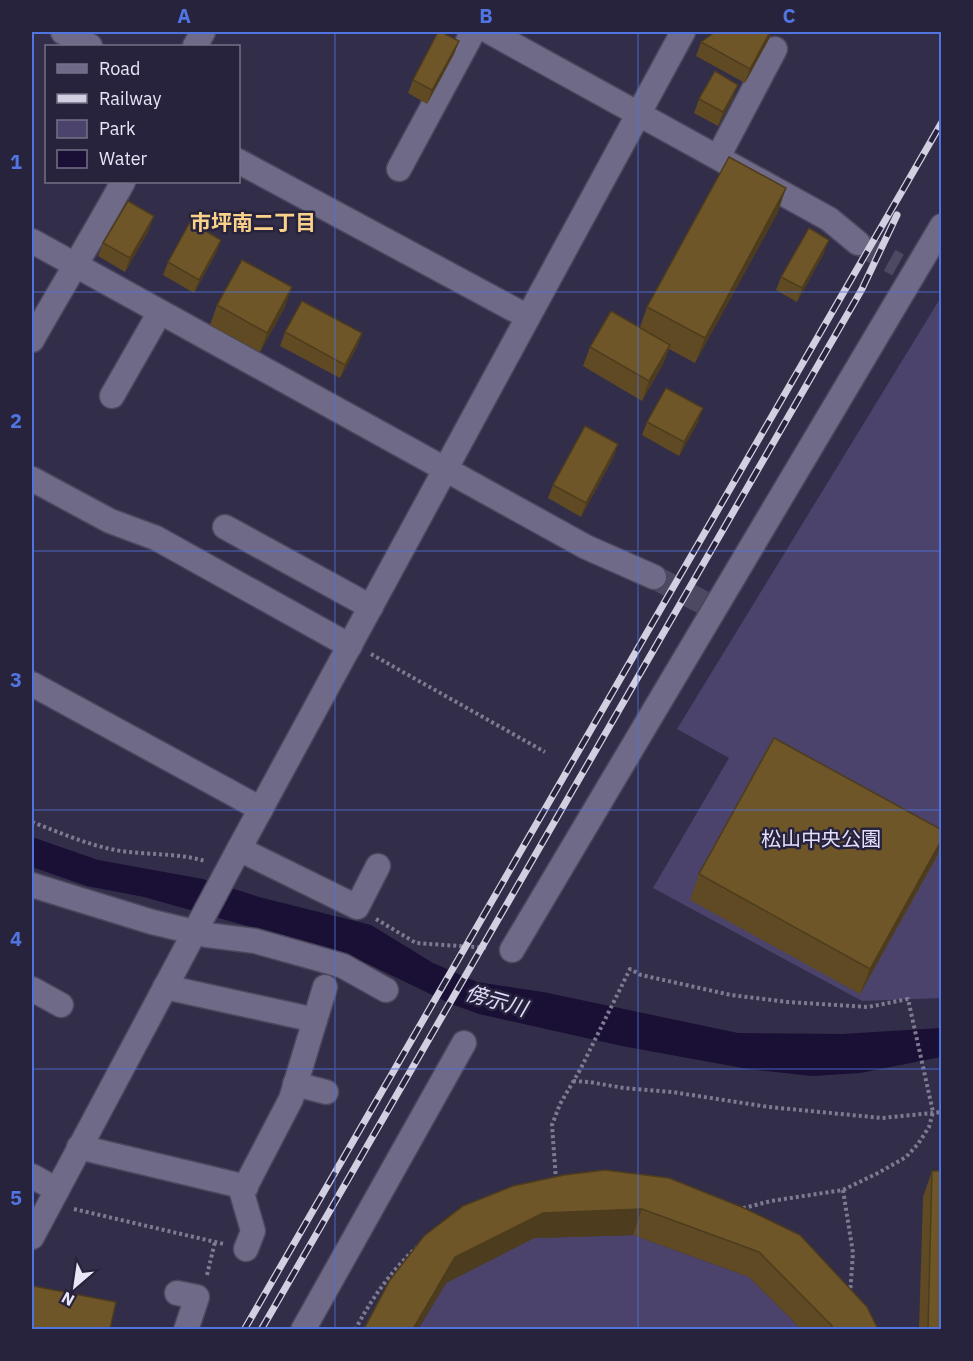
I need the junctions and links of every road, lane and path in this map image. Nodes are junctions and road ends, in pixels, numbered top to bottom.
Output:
1 (63, 32) edge
2 (473, 32) edge
3 (490, 32) edge
4 (683, 32) edge
5 (88, 45) edge
6 (775, 50) dead end
7 (639, 113) junction
8 (718, 157) junction
9 (240, 162) edge
10 (399, 169) dead end
11 (122, 183) edge
12 (942, 226) edge
13 (32, 242) edge
14 (858, 243) tunnel mouth
15 (75, 265) junction
16 (160, 312) junction
17 (528, 317) junction
18 (32, 340) edge
19 (112, 396) dead end
20 (445, 471) junction
21 (32, 479) edge
22 (225, 527) dead end
23 (654, 577) tunnel mouth
24 (371, 607) junction
25 (351, 645) junction
26 (32, 684) edge
27 (545, 752) dead end
28 (261, 809) junction
29 (239, 849) junction
30 (378, 866) dead end
31 (32, 885) edge
32 (197, 928) junction
33 (512, 950) dead end
34 (165, 987) junction
35 (325, 987) dead end
36 (32, 989) edge
37 (386, 990) dead end
38 (61, 1005) dead end
39 (315, 1020) junction
40 (464, 1043) dead end
41 (573, 1081) junction
42 (295, 1084) junction
43 (326, 1092) dead end
44 (933, 1112) junction
45 (942, 1112) edge
46 (79, 1148) junction
47 (32, 1176) edge
48 (556, 1180) junction
49 (567, 1181) edge
50 (547, 1184) edge
51 (246, 1187) junction
52 (843, 1190) junction
53 (53, 1197) junction
54 (743, 1212) edge
55 (32, 1237) edge
56 (425, 1240) edge
57 (216, 1242) junction
58 (246, 1249) joint
59 (842, 1287) edge
60 (849, 1294) junction
61 (187, 1295) joint
62 (855, 1303) edge
63 (186, 1329) edge
64 (303, 1329) edge
65 (355, 1329) edge

1 - 5 street
2 - 10 street
3 - 7 street
4 - 7 street
6 - 8 street
7 - 8 street
7 - 17 street
8 - 14 street
9 - 17 street
11 - 15 street
12 - 33 street
13 - 15 street
15 - 16 street
15 - 18 street
16 - 19 street
16 - 20 street
17 - 20 street
20 - 23 street
20 - 24 street
21 - 25 street
22 - 24 street
24 - 25 street
25 - 27 path
25 - 28 street
26 - 28 street
28 - 29 street
29 - 30 street
29 - 32 street
31 - 32 street
32 - 34 street
32 - 37 street
34 - 39 street
34 - 46 street
35 - 39 street
36 - 38 street
39 - 42 street
40 - 64 street
41 - 44 path
41 - 44 path
41 - 48 path
42 - 43 street
42 - 51 street
44 - 45 path
44 - 52 path
46 - 51 street
46 - 53 street
47 - 53 street
48 - 49 path
48 - 50 path
51 - 58 street
52 - 54 path
52 - 60 path
53 - 55 street
53 - 57 path
56 - 65 path
57 - 58 path
57 - 61 path
59 - 60 path
60 - 62 path
61 - 63 street

